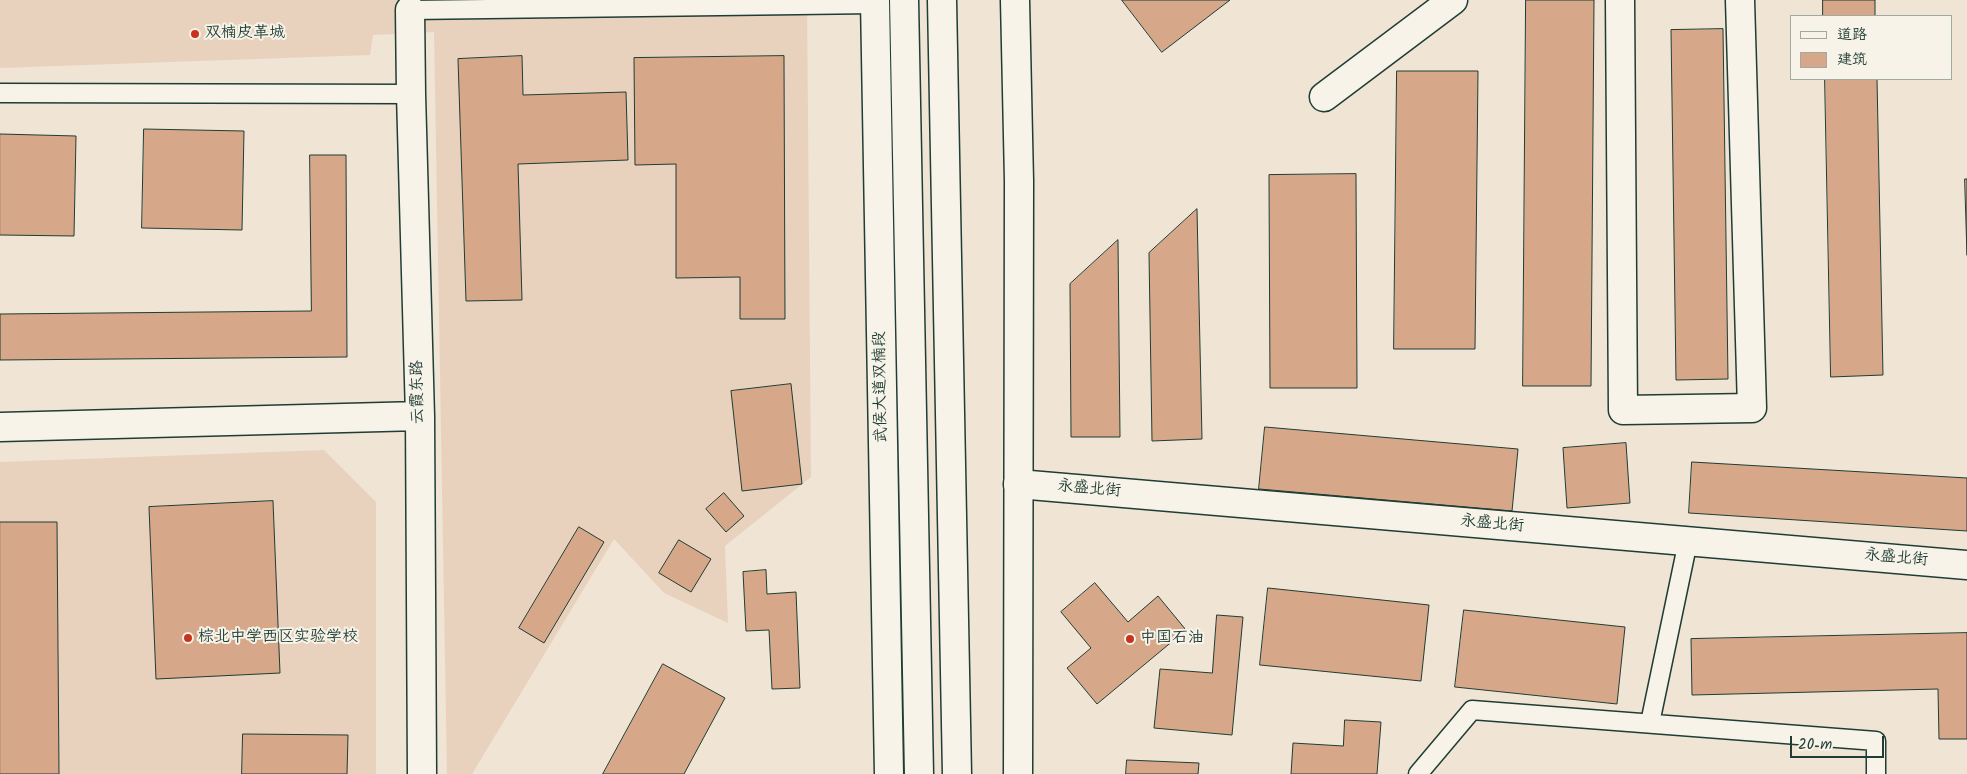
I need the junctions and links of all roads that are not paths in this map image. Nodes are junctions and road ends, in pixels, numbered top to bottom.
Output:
1 (904, 0) edge
2 (942, 0) edge
3 (1015, 0) edge
4 (1453, 0) edge
5 (1620, 0) edge
6 (1740, 0) edge
7 (875, 2) edge
8 (410, 5) edge
9 (0, 93) edge
10 (411, 94) junction
11 (1324, 97) dead end
12 (420, 416) junction
13 (0, 427) edge
14 (1018, 484) junction
15 (1688, 542) junction
16 (1967, 565) edge
17 (1650, 723) junction
18 (422, 774) edge
19 (889, 774) edge
20 (919, 774) edge
21 (957, 774) edge
22 (1018, 774) edge
23 (1418, 774) edge
24 (1876, 774) edge

1 - 20 main road
2 - 21 main road
3 - 14 main road
4 - 11 main road
5 - 6 main road
7 - 8 lane
7 - 19 main road, 武侯大道双楠段
8 - 10 main road, 云霞东路
9 - 10 lane
10 - 12 main road, 云霞东路
12 - 13 main road
12 - 18 main road, 云霞东路
14 - 15 main road, 永盛北街
14 - 22 main road
15 - 16 main road, 永盛北街
15 - 17 lane
17 - 23 lane
17 - 24 lane

